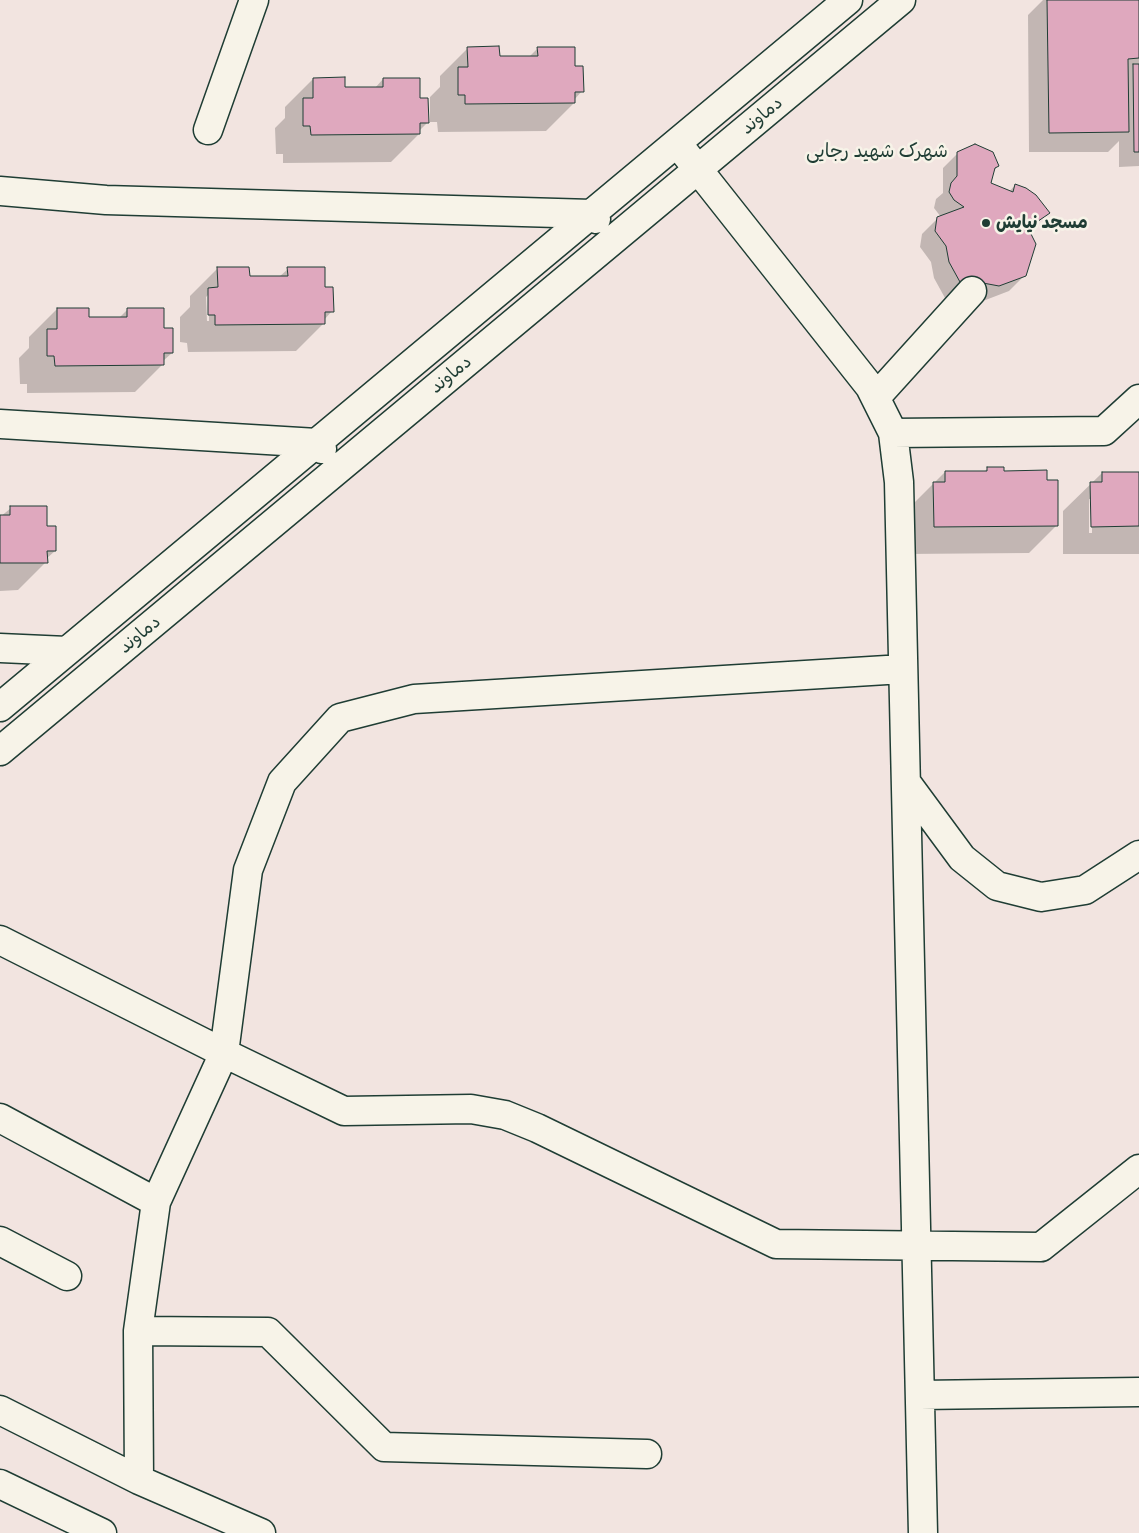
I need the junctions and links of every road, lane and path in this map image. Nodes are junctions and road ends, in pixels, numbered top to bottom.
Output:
1 (254, 0) edge
2 (848, 0) edge
3 (901, 0) edge
4 (208, 130) dead end
5 (677, 143) junction
6 (698, 170) junction
7 (0, 192) edge
8 (592, 214) junction
9 (613, 240) junction
10 (972, 291) dead end
11 (876, 398) junction
12 (1139, 399) edge
13 (0, 424) edge
14 (893, 432) junction
15 (317, 443) junction
16 (338, 469) junction
17 (0, 648) edge
18 (67, 650) junction
19 (904, 669) junction
20 (0, 707) edge
21 (0, 751) edge
22 (906, 782) junction
23 (1139, 855) edge
24 (0, 940) edge
25 (224, 1053) junction
26 (0, 1118) edge
27 (1139, 1169) edge
28 (156, 1202) junction
29 (0, 1241) edge
30 (916, 1246) junction
31 (67, 1276) dead end
32 (138, 1331) junction
33 (1139, 1392) edge
34 (920, 1395) junction
35 (0, 1410) edge
36 (647, 1454) dead end
37 (139, 1480) junction
38 (0, 1484) edge
39 (102, 1533) edge
40 (261, 1533) edge
41 (923, 1533) edge

1 - 4 street
2 - 5 street, دماوند
3 - 6 street, دماوند
5 - 6 street
5 - 8 street, دماوند
6 - 9 street, دماوند
6 - 11 street
7 - 8 street
8 - 9 street
8 - 15 street, دماوند
9 - 16 street, دماوند
10 - 11 street
11 - 14 street
12 - 14 street
13 - 15 street
14 - 19 street
15 - 16 street
15 - 18 street, دماوند
16 - 21 street, دماوند
17 - 18 street
18 - 20 street, دماوند
19 - 22 street
19 - 25 street
22 - 23 street
22 - 30 street
24 - 25 street
25 - 28 street
25 - 30 street
26 - 28 street
27 - 30 street
28 - 32 street
29 - 31 street
30 - 34 street
32 - 36 street
32 - 37 street
33 - 34 street
34 - 41 street
35 - 37 street
37 - 40 street
38 - 39 street

